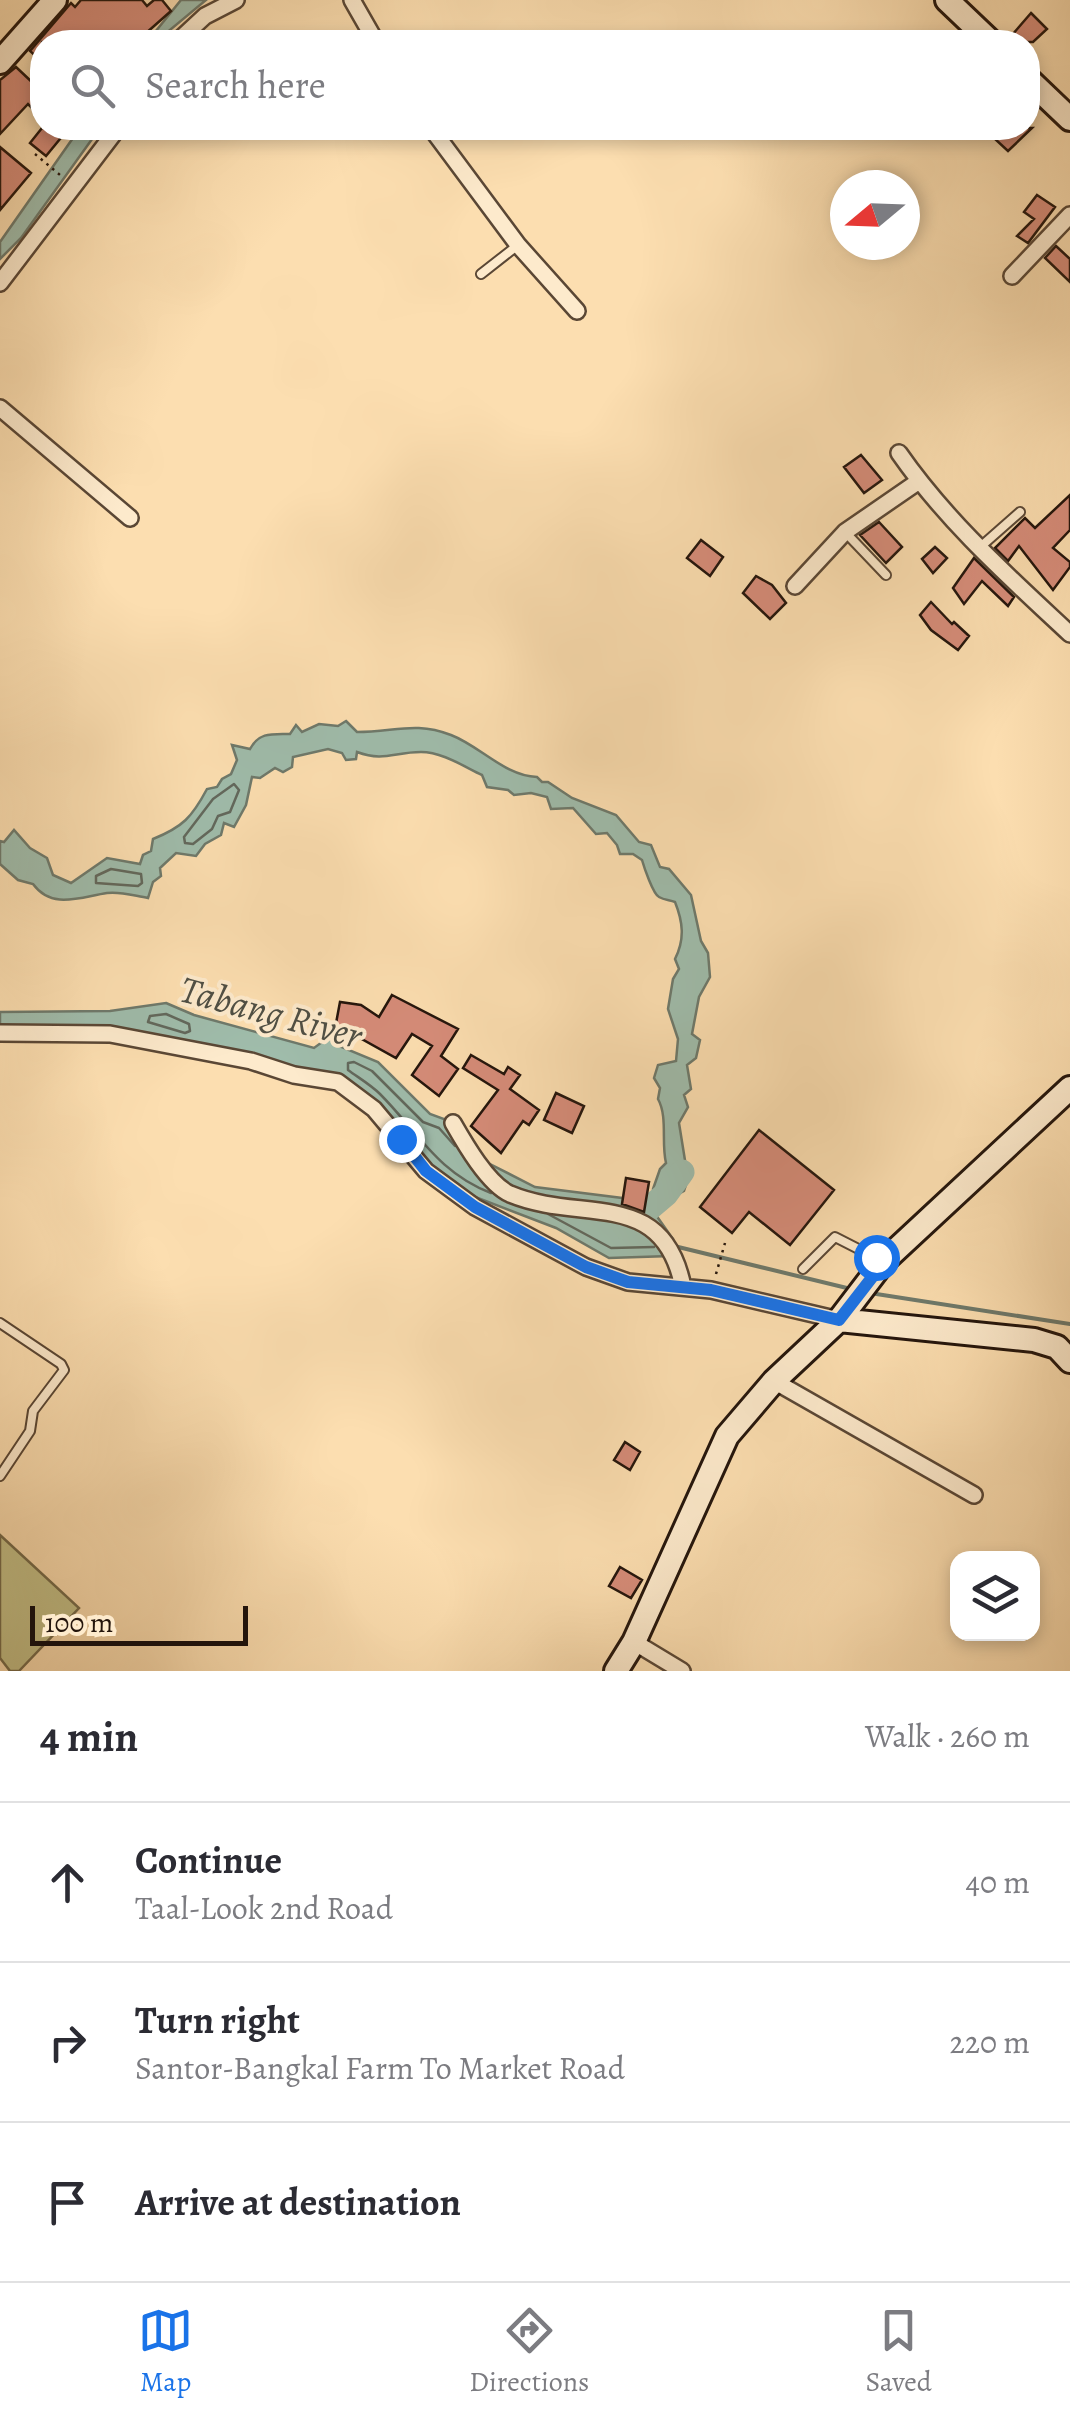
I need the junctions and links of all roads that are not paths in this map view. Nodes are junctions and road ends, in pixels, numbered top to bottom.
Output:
1 (56, 0) edge
2 (236, 0) edge
3 (352, 0) edge
4 (952, 1) edge
5 (190, 30) edge
6 (369, 30) edge
7 (980, 30) edge
8 (0, 62) edge
9 (1040, 90) edge
10 (1070, 119) edge
11 (109, 140) edge
12 (440, 140) edge
13 (1070, 215) edge
14 (518, 245) junction
15 (481, 274) dead end
16 (1012, 276) dead end
17 (0, 283) edge
18 (577, 311) dead end
19 (0, 408) edge
20 (899, 453) dead end
21 (918, 481) junction
22 (1020, 512) dead end
23 (130, 518) dead end
24 (845, 532) junction
25 (978, 548) junction
26 (886, 575) dead end
27 (795, 586) dead end
28 (1070, 634) edge
29 (0, 1032) edge
30 (1070, 1088) edge
31 (453, 1123) dead end
32 (884, 1262) junction
33 (803, 1268) dead end
34 (682, 1282) junction
35 (841, 1317) junction
36 (0, 1324) edge
37 (1070, 1361) edge
38 (774, 1380) junction
39 (0, 1476) edge
40 (974, 1495) dead end
41 (634, 1642) junction
42 (616, 1671) edge
43 (682, 1671) edge

1 - 8 street
2 - 5 street
3 - 6 street
4 - 7 street
9 - 10 street
11 - 17 street
12 - 14 street
13 - 16 street
14 - 15 lane
14 - 18 street
19 - 23 street
20 - 21 street
21 - 24 street
21 - 25 street
22 - 25 lane
24 - 26 lane
24 - 27 street
25 - 28 street
29 - 34 street
30 - 32 street
31 - 34 street
32 - 33 lane
32 - 35 street
34 - 35 street
35 - 37 street
35 - 38 street
36 - 39 lane
38 - 40 street
38 - 41 street
41 - 42 street
41 - 43 street

